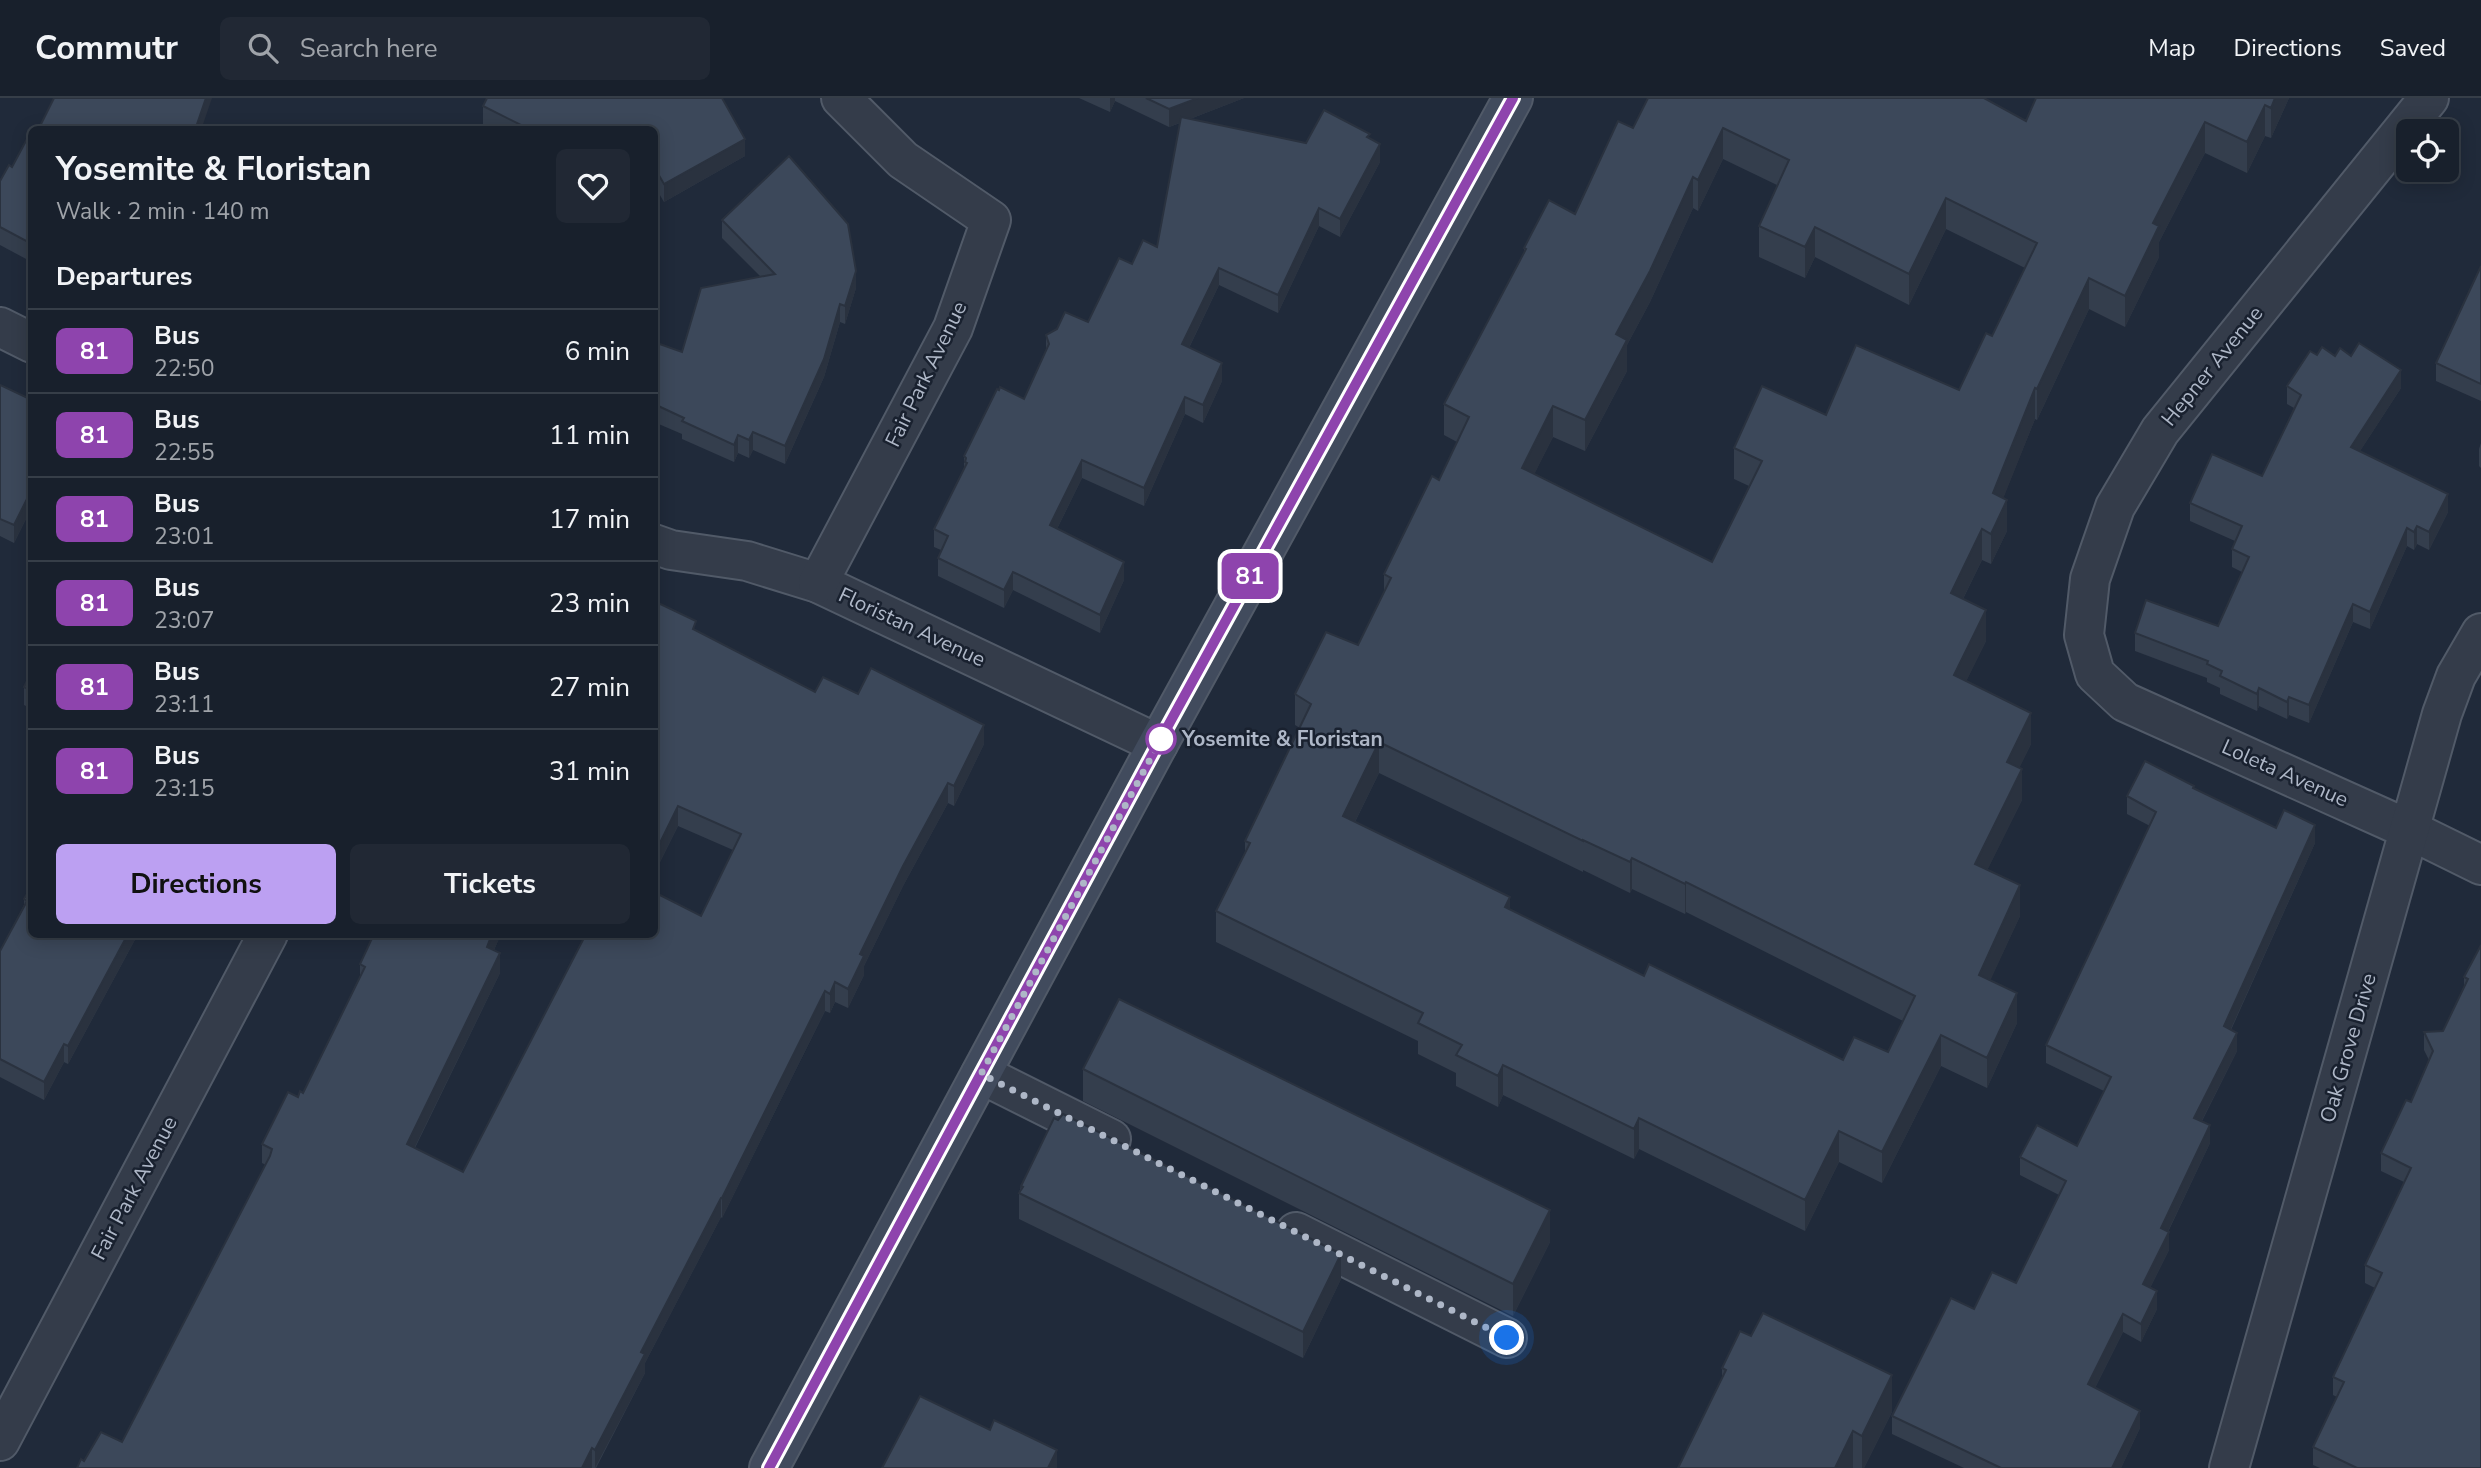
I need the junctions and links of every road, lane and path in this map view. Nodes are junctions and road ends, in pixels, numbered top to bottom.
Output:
1 (841, 98) edge
2 (1513, 98) edge
3 (2429, 98) edge
4 (0, 327) edge
5 (28, 341) edge
6 (658, 545) edge
7 (818, 583) junction
8 (2481, 633) edge
9 (2095, 674) joint
10 (1158, 744) junction
11 (2410, 830) junction
12 (2481, 865) edge
13 (266, 938) edge
14 (981, 1074) junction
15 (1140, 1153) edge
16 (1263, 1215) edge
17 (1507, 1338) dead end
18 (0, 1441) edge
19 (769, 1468) edge
20 (2229, 1468) edge

1 - 7 street, Fair Park Avenue
2 - 10 street
3 - 9 street, Hepner Avenue
4 - 5 street
6 - 7 street, Floristan Avenue
7 - 10 street, Floristan Avenue
8 - 11 street, Oak Grove Drive
9 - 11 street, Loleta Avenue
10 - 14 street
11 - 12 street, Loleta Avenue
11 - 20 street, Oak Grove Drive
13 - 18 street, Fair Park Avenue
14 - 15 street
14 - 19 street
16 - 17 street

